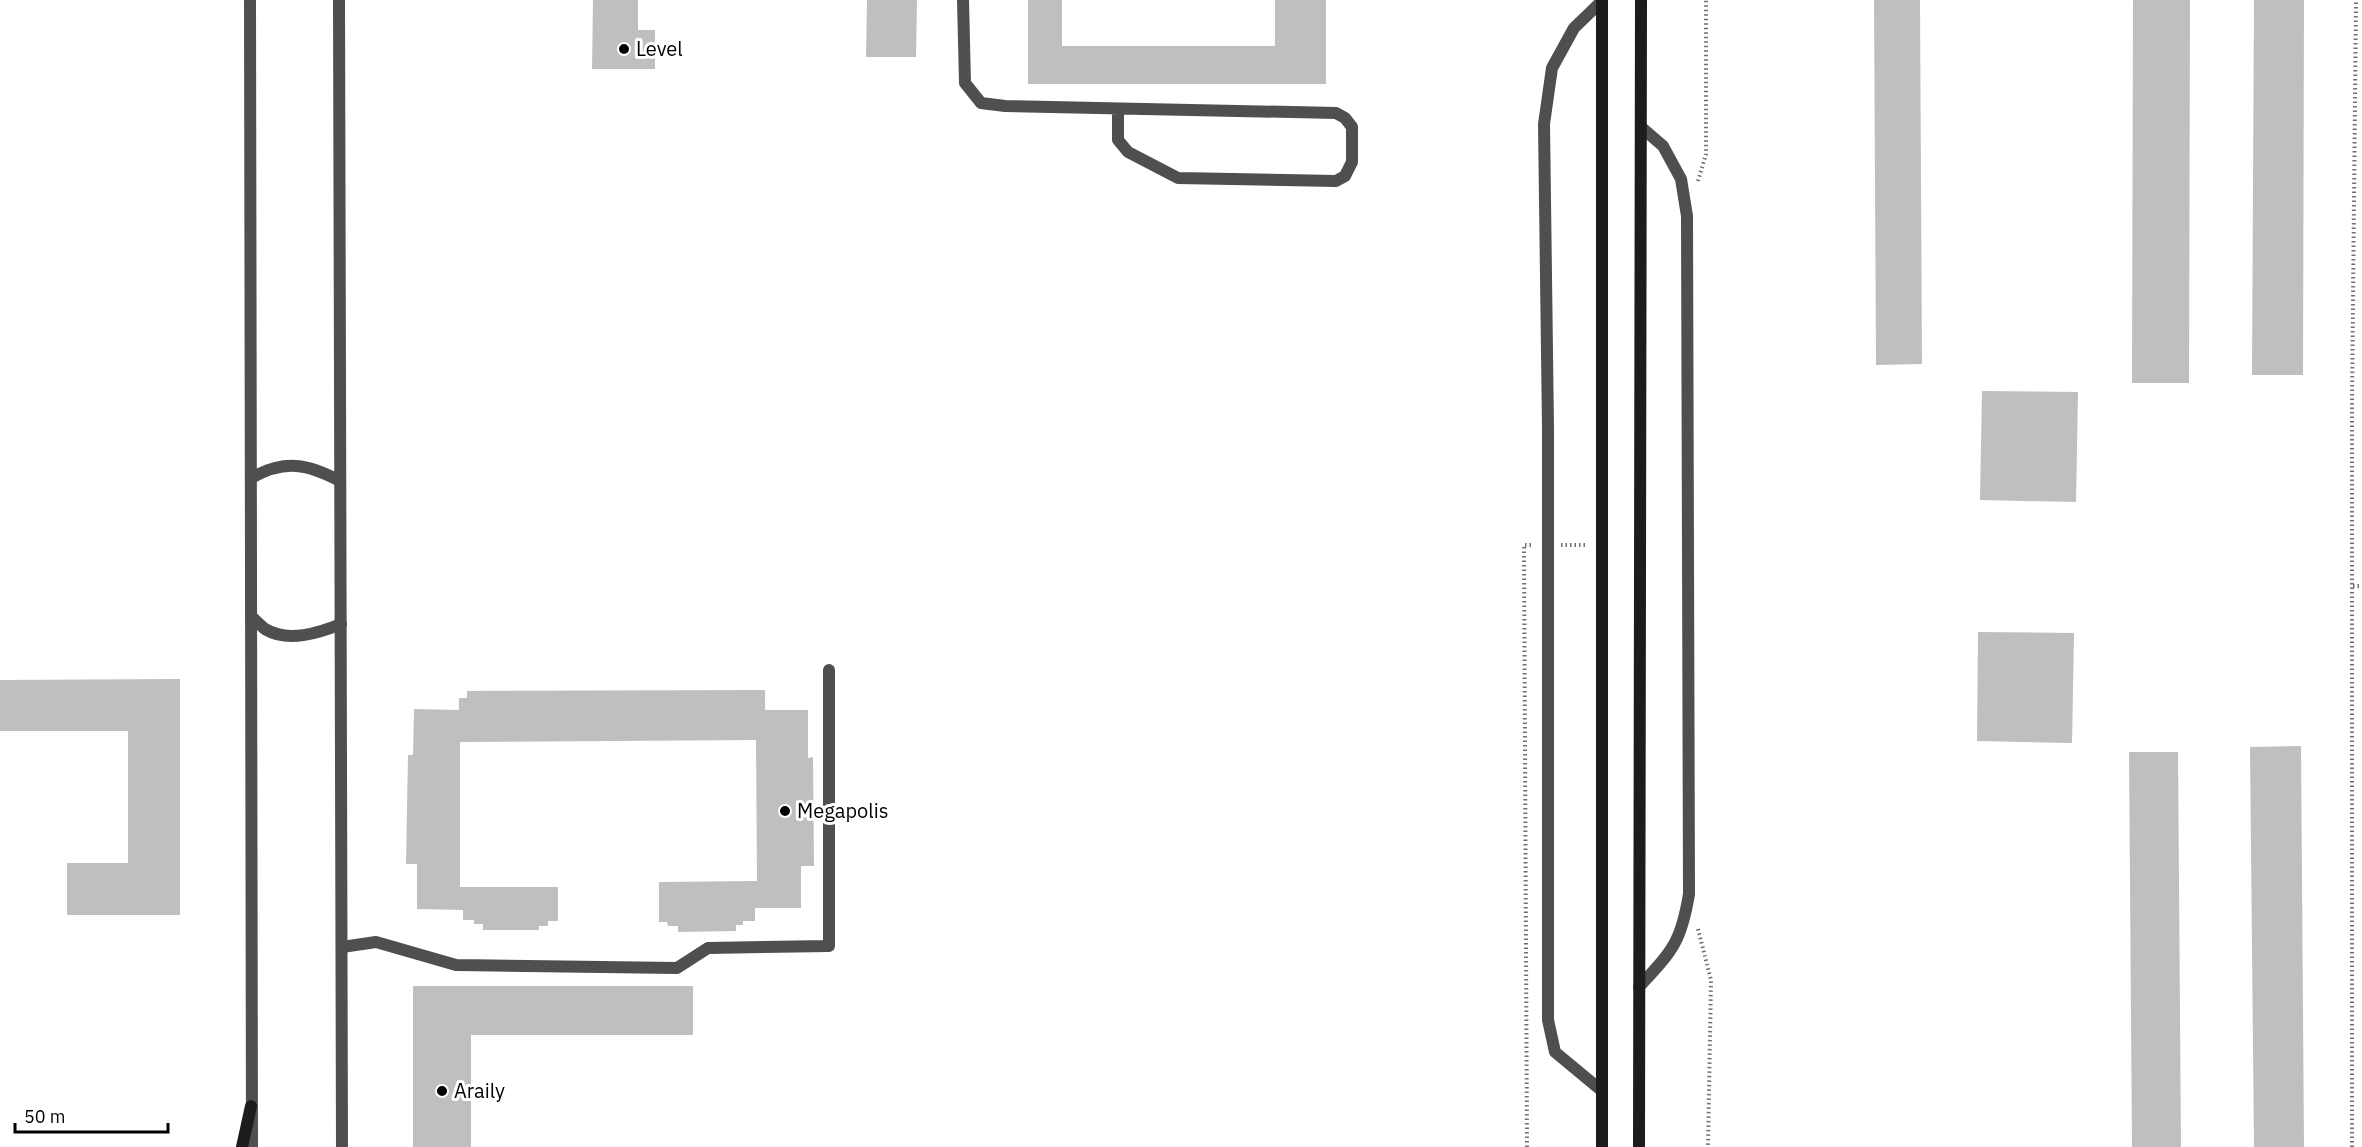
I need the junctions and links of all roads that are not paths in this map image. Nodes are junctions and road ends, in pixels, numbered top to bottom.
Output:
1 (250, 0) edge
2 (339, 0) edge
3 (963, 0) edge
4 (1602, 0) edge
5 (1641, 0) edge
6 (1646, 0) edge
7 (1641, 16) junction
8 (1118, 109) junction
9 (1641, 127) junction
10 (251, 478) junction
11 (340, 481) junction
12 (251, 616) junction
13 (341, 624) junction
14 (829, 670) dead end
15 (342, 947) junction
16 (1639, 987) junction
17 (1602, 1091) junction
18 (251, 1106) junction
19 (242, 1147) edge
20 (252, 1147) edge
21 (342, 1147) edge
22 (1602, 1147) edge
23 (1639, 1147) edge

1 - 10 street
2 - 11 street
3 - 8 street
4 - 17 main road
4 - 17 street
5 - 7 main road
6 - 7 main road
7 - 9 main road
8 - 8 street
9 - 16 main road
9 - 16 street
10 - 11 street
10 - 12 street
11 - 13 street
12 - 13 street
12 - 18 street
13 - 15 street
14 - 15 street
15 - 21 street
16 - 23 main road
17 - 22 main road
18 - 19 main road
18 - 20 street

